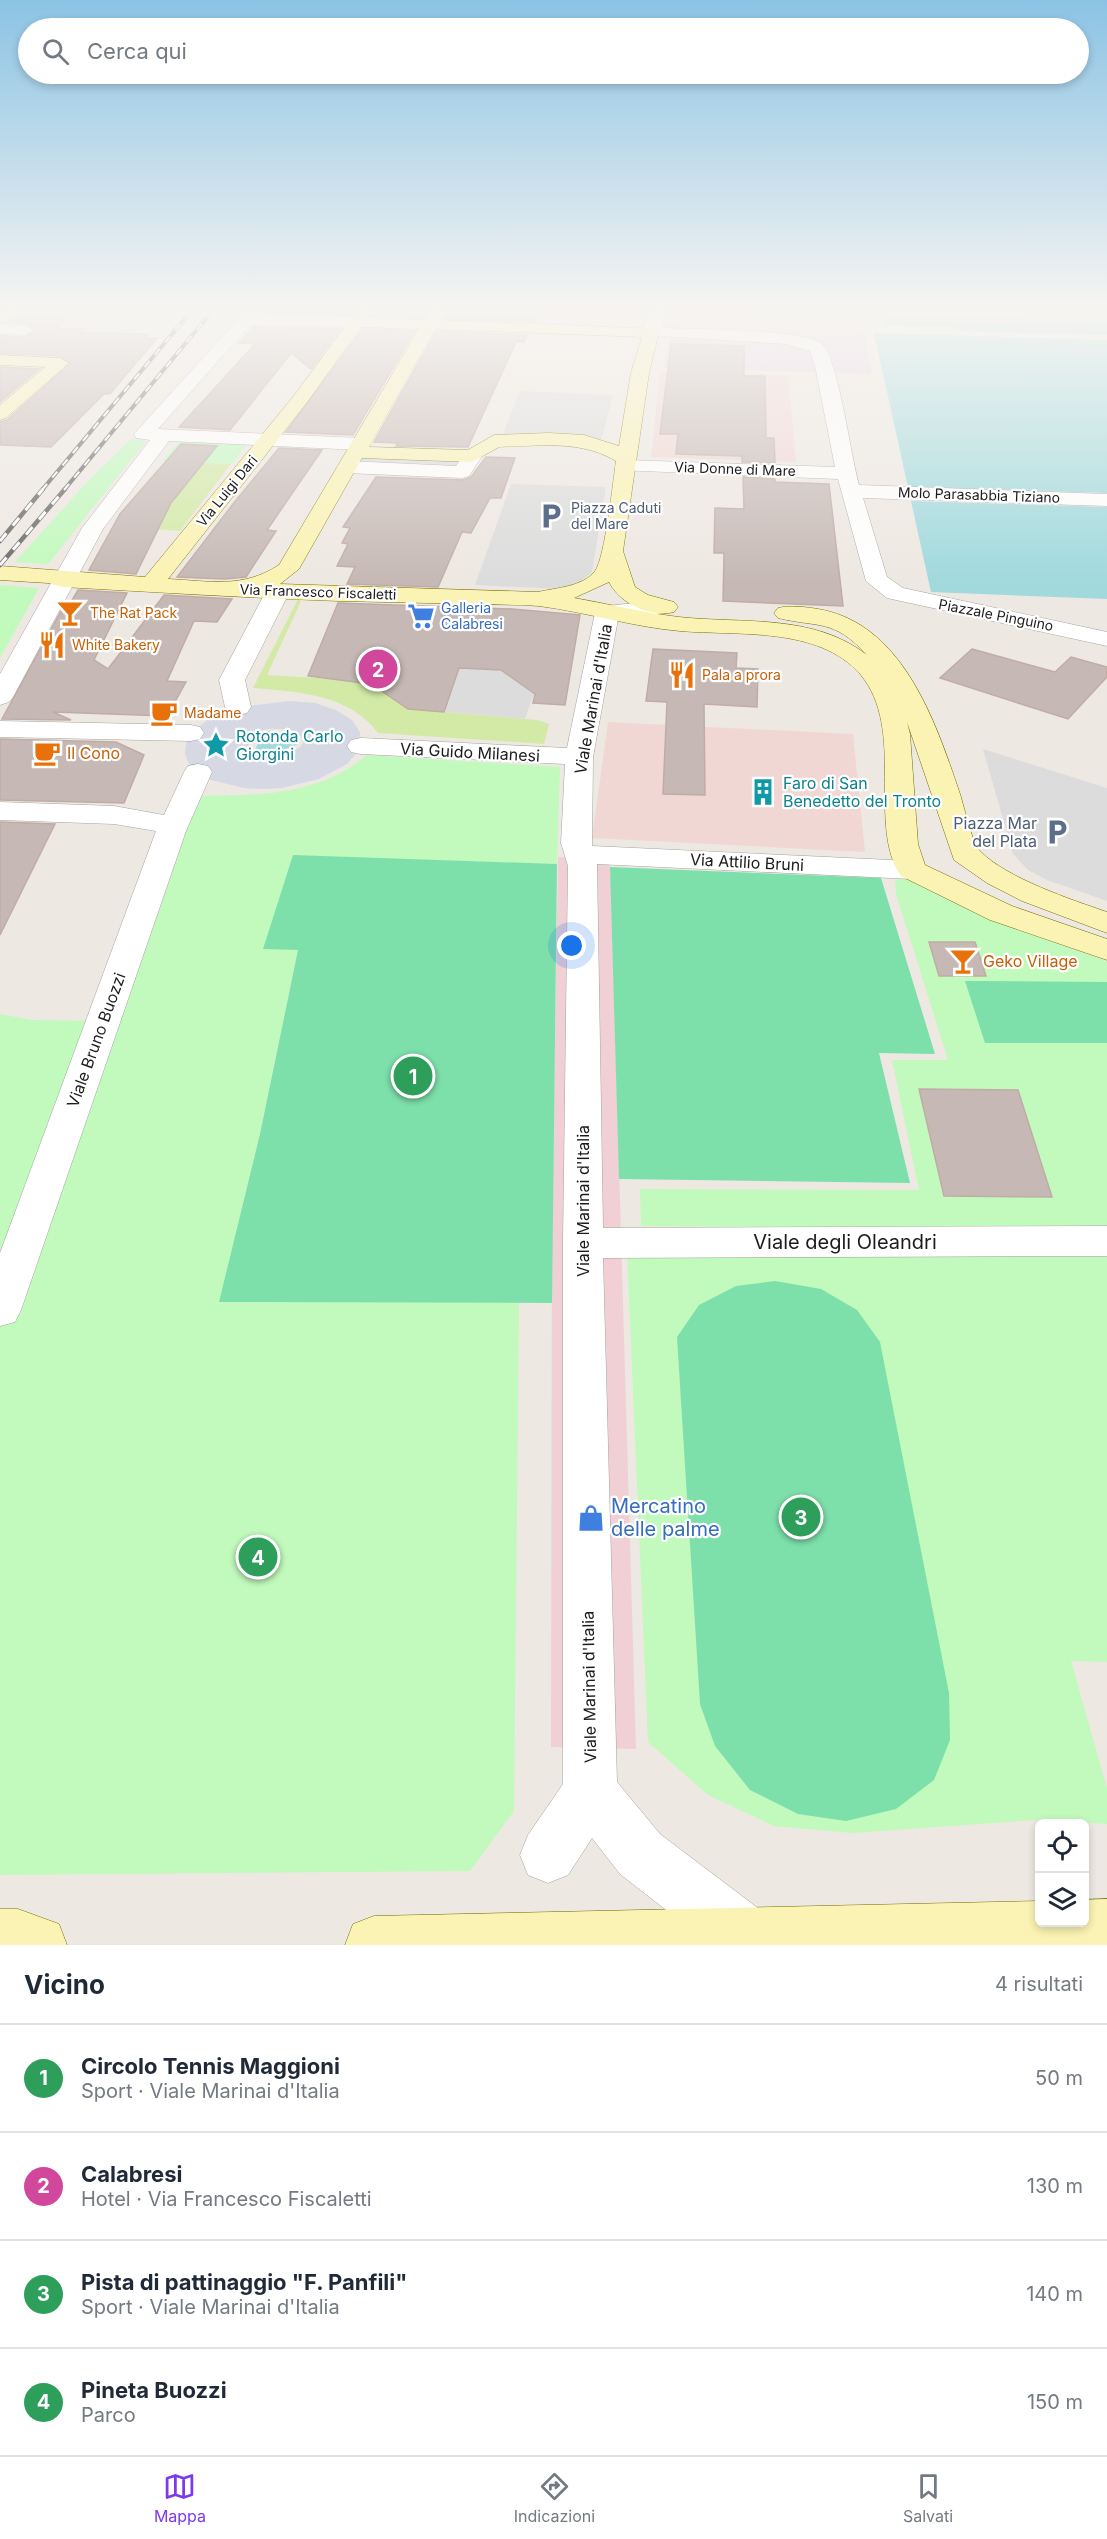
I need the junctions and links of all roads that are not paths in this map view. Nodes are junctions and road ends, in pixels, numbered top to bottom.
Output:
1 (17, 400) edge
2 (175, 400) edge
3 (299, 400) edge
4 (386, 400) edge
5 (635, 400) edge
6 (831, 400) edge
7 (0, 414) edge
8 (164, 435) junction
9 (268, 440) junction
10 (354, 455) junction
11 (625, 462) junction
12 (848, 482) junction
13 (1107, 500) edge
14 (612, 551) junction
15 (0, 573) edge
16 (0, 580) edge
17 (63, 580) junction
18 (283, 580) junction
19 (151, 585) junction
20 (538, 599) junction
21 (664, 607) junction
22 (607, 613) junction
23 (1107, 639) edge
24 (0, 697) edge
25 (238, 707) dead end
26 (0, 729) edge
27 (191, 734) dead end
28 (361, 746) dead end
29 (579, 757) junction
30 (198, 772) dead end
31 (0, 811) edge
32 (172, 825) junction
33 (581, 854) junction
34 (912, 870) junction
35 (1107, 923) edge
36 (1107, 950) edge
37 (1107, 1241) edge
38 (583, 1243) junction
39 (0, 1310) edge
40 (591, 1792) junction
41 (548, 1855) dead end
42 (1107, 1928) edge
43 (746, 1936) junction
44 (0, 1938) edge
45 (583, 1942) edge
46 (39, 1945) edge
47 (374, 1945) edge

1 - 7 street
2 - 8 street
3 - 9 street, Via Luigi Dari
4 - 10 street
5 - 11 street
6 - 12 street
8 - 9 street
8 - 17 street
9 - 10 street
9 - 19 street, Via Luigi Dari
10 - 11 street
10 - 18 street
11 - 12 street, Via Donne di Mare
11 - 14 street
12 - 13 street, Molo Parasabbia Tiziano
12 - 23 street, Piazzale Pinguino
14 - 20 street
14 - 21 street
15 - 17 street, Via Francesco Fiscaletti
16 - 17 street, Via Francesco Fiscaletti
17 - 19 street, Via Francesco Fiscaletti
17 - 24 street
18 - 19 street, Via Francesco Fiscaletti
18 - 20 street, Via Francesco Fiscaletti
18 - 25 street
20 - 22 street, Via Francesco Fiscaletti
21 - 22 street
21 - 35 street
22 - 29 street, Viale Marinai d'Italia
22 - 34 street, Via Francesco Fiscaletti
26 - 27 street
28 - 29 street, Via Guido Milanesi
29 - 33 street, Viale Marinai d'Italia
30 - 32 street, Viale Bruno Buozzi
31 - 32 street
32 - 39 street, Viale Bruno Buozzi
33 - 34 street, Via Attilio Bruni
33 - 38 street, Viale Marinai d'Italia
34 - 36 street
37 - 38 street, Viale degli Oleandri
38 - 40 street, Viale Marinai d'Italia
40 - 41 street
40 - 43 street
42 - 43 street
43 - 45 street
44 - 46 street
45 - 47 street

